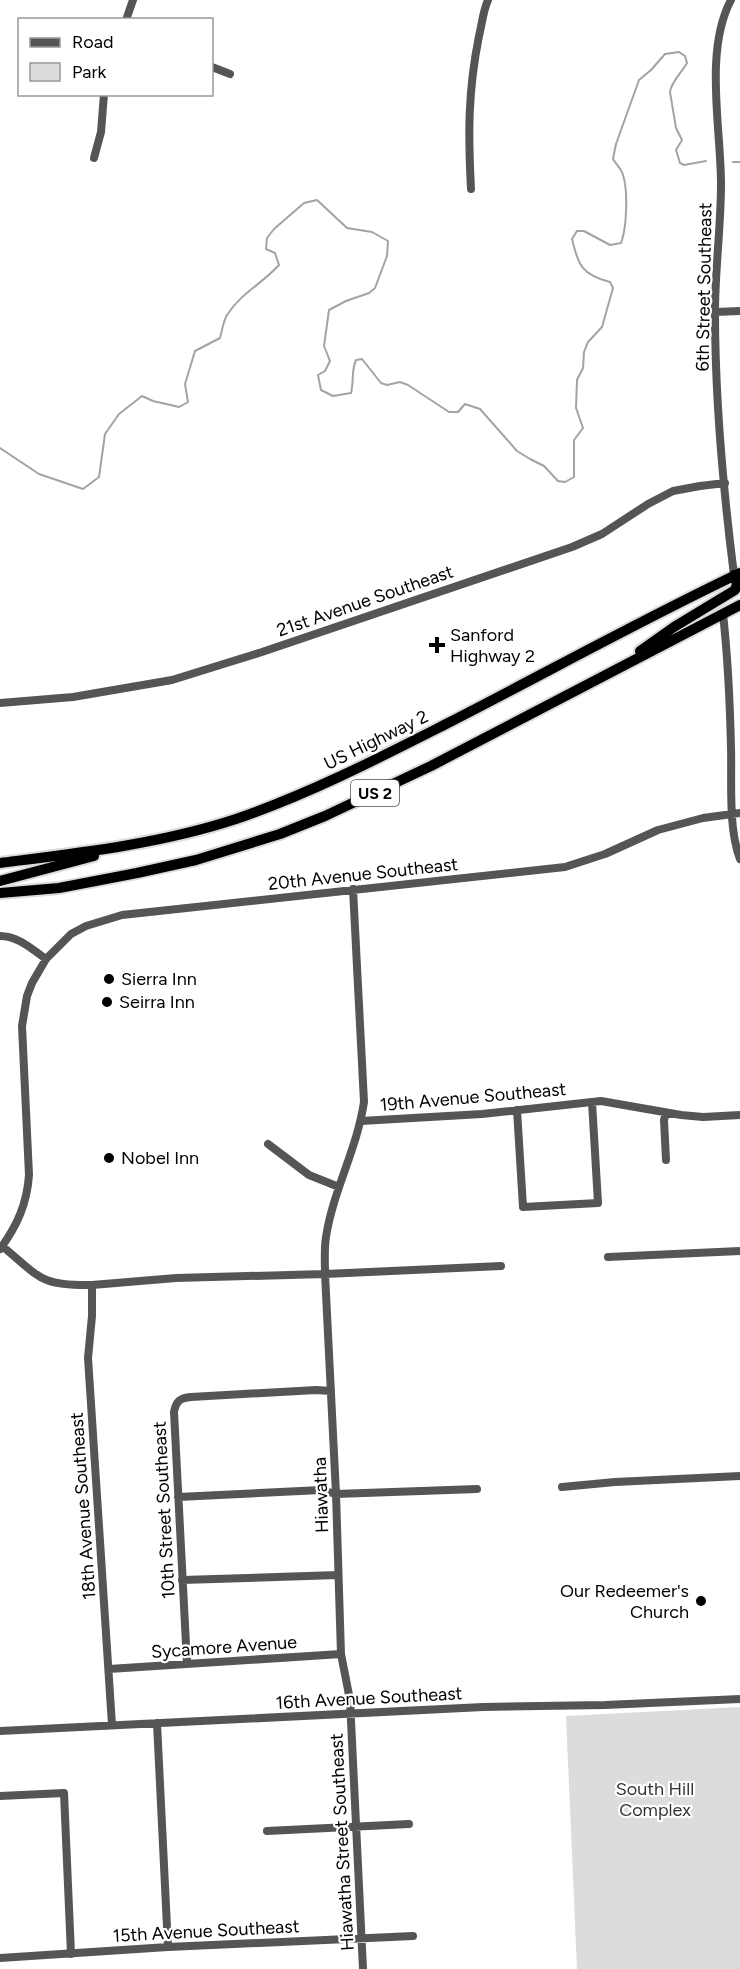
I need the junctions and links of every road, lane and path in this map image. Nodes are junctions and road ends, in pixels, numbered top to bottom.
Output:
1 (133, 0) edge
2 (488, 0) edge
3 (731, 0) edge
4 (127, 18) edge
5 (213, 67) edge
6 (230, 74) dead end
7 (104, 96) edge
8 (94, 158) dead end
9 (471, 189) dead end
10 (740, 311) edge
11 (715, 312) junction
12 (725, 483) junction
13 (737, 574) edge
14 (740, 596) edge
15 (740, 605) edge
16 (723, 614) junction
17 (593, 682) junction
18 (0, 703) edge
19 (731, 728) junction
20 (740, 728) edge
21 (736, 814) edge
22 (123, 846) junction
23 (740, 859) edge
24 (0, 863) edge
25 (0, 881) edge
26 (353, 889) junction
27 (0, 893) edge
28 (0, 936) edge
29 (46, 959) junction
30 (592, 1102) junction
31 (517, 1110) junction
32 (666, 1113) junction
33 (740, 1115) edge
34 (361, 1121) junction
35 (268, 1144) dead end
36 (666, 1160) dead end
37 (339, 1187) junction
38 (1, 1248) edge
39 (740, 1251) edge
40 (608, 1257) dead end
41 (501, 1266) dead end
42 (325, 1274) junction
43 (92, 1285) junction
44 (331, 1391) junction
45 (740, 1476) edge
46 (562, 1487) dead end
47 (477, 1489) dead end
48 (336, 1494) junction
49 (178, 1497) junction
50 (338, 1575) junction
51 (182, 1580) junction
52 (341, 1654) junction
53 (187, 1664) junction
54 (109, 1669) junction
55 (740, 1699) edge
56 (351, 1714) junction
57 (157, 1723) junction
58 (112, 1725) junction
59 (0, 1731) edge
60 (0, 1796) edge
61 (409, 1824) dead end
62 (356, 1827) junction
63 (267, 1831) dead end
64 (413, 1936) dead end
65 (361, 1939) junction
66 (168, 1947) junction
67 (71, 1954) junction
68 (0, 1958) edge
69 (363, 1969) edge

1 - 4 street
2 - 9 street
3 - 11 street, 6th Street Southeast
5 - 6 street
7 - 8 street
10 - 11 street
11 - 12 street, 6th Street Southeast
12 - 13 street, 6th Street Southeast
12 - 18 street, 21st Avenue Southeast
13 - 17 highway
13 - 22 highway, US Highway 2 / US 2
14 - 16 highway
15 - 16 highway, US 2
16 - 17 highway, US 2
16 - 19 street
17 - 27 highway, US 2
19 - 20 street
19 - 21 street
21 - 23 street
21 - 26 street, 20th Avenue Southeast
22 - 24 highway, US Highway 2 / US 2
22 - 25 highway
26 - 29 street, 20th Avenue Southeast
26 - 34 street
28 - 29 street
29 - 38 street
30 - 31 street, 19th Avenue Southeast
30 - 31 street
30 - 32 street, 19th Avenue Southeast
31 - 34 street, 19th Avenue Southeast
32 - 33 street, 19th Avenue Southeast
32 - 36 street
34 - 37 street, 19th Avenue Southeast
35 - 37 street
37 - 42 street, 19th Avenue Southeast
38 - 43 street
39 - 40 street
41 - 42 street
42 - 43 street
42 - 44 street, Hiawatha
43 - 54 street, 18th Avenue Southeast
44 - 48 street, Hiawatha
44 - 49 street, 10th Street Southeast
45 - 46 street
47 - 48 street
48 - 49 street
48 - 50 street, Hiawatha
49 - 51 street, 10th Street Southeast
50 - 51 street
50 - 52 street, Hiawatha
51 - 53 street, 10th Street Southeast
52 - 53 street, Sycamore Avenue
52 - 56 street, Hiawatha
53 - 54 street, Sycamore Avenue
54 - 58 street, 18th Avenue Southeast
55 - 56 street, 16th Avenue Southeast
56 - 57 street, 16th Avenue Southeast
56 - 62 street, Hiawatha Street Southeast
57 - 58 street, 16th Avenue Southeast
57 - 66 street
58 - 59 street, 16th Avenue Southeast
60 - 67 street
61 - 62 street
62 - 63 street
62 - 65 street, Hiawatha Street Southeast
64 - 65 street, 15th Avenue Southeast
65 - 66 street, 15th Avenue Southeast
65 - 69 street, Hiawatha Street Southeast
66 - 67 street, 15th Avenue Southeast
67 - 68 street, 15th Avenue Southeast

